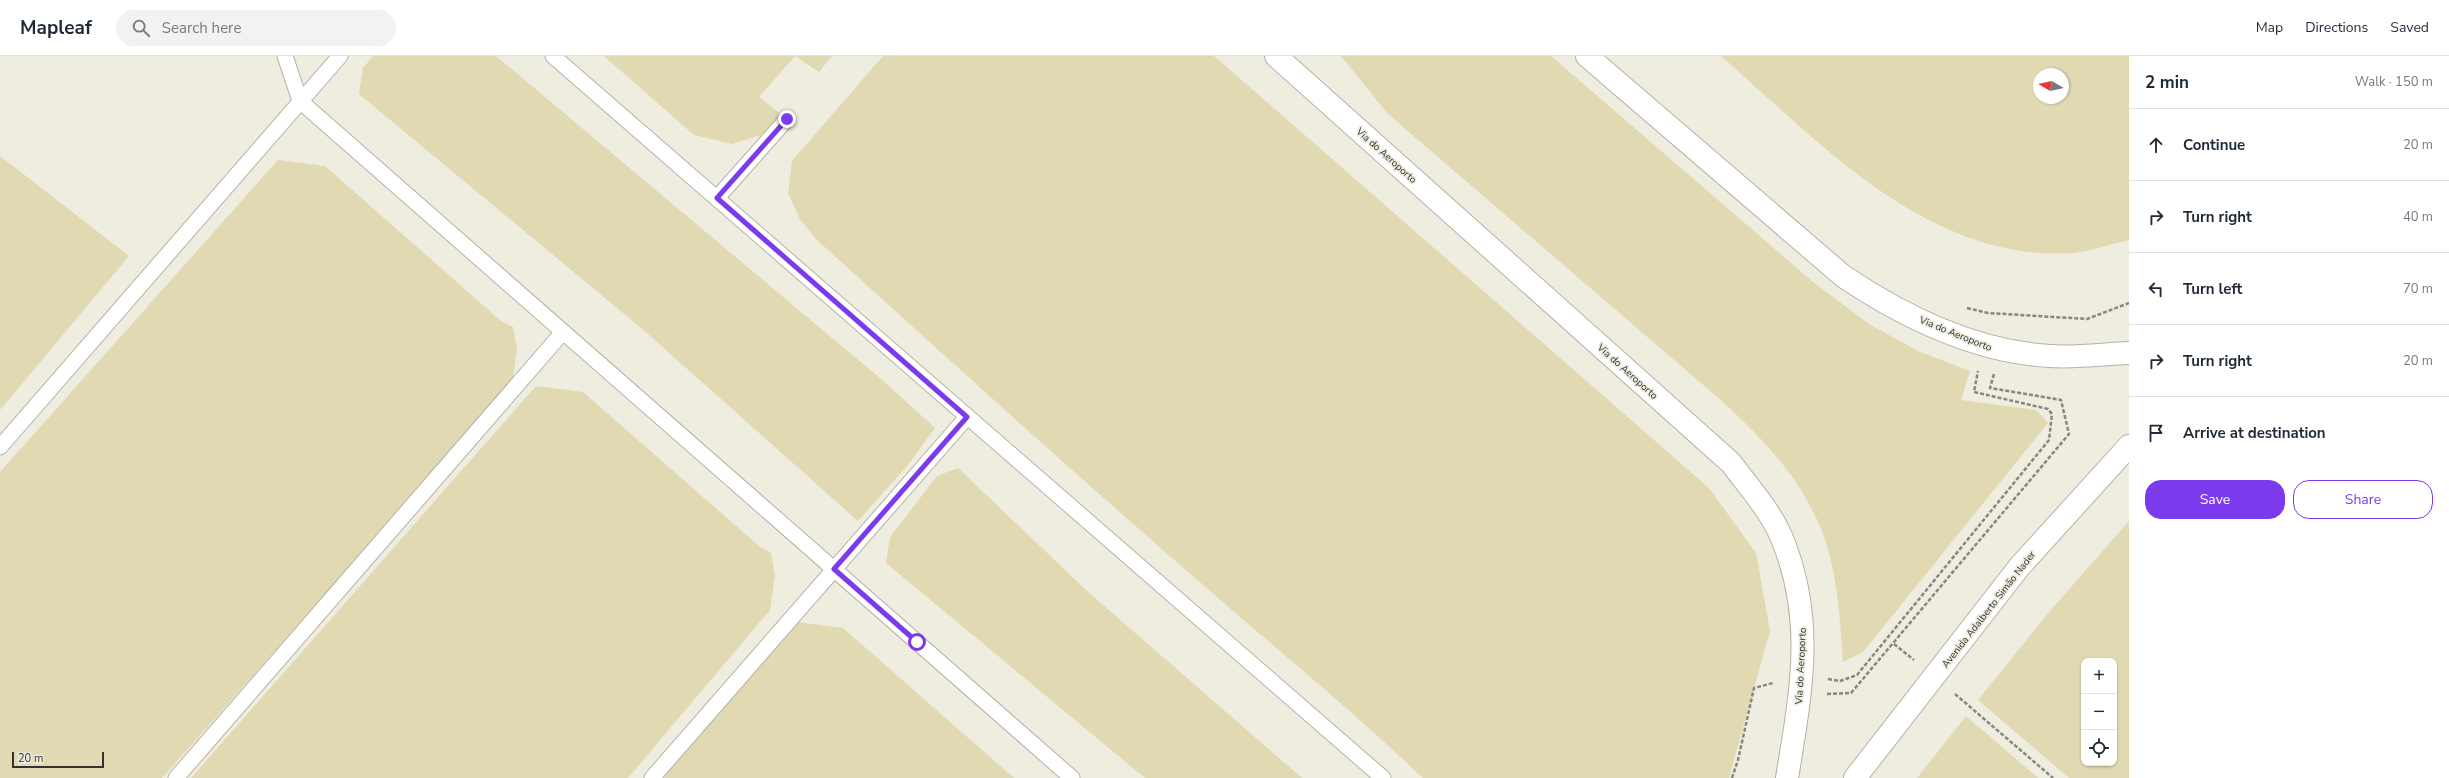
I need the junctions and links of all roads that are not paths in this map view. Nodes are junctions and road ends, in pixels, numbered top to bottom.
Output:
1 (285, 56) edge
2 (340, 56) edge
3 (553, 56) edge
4 (1276, 56) edge
5 (1587, 56) edge
6 (300, 101) junction
7 (787, 119) dead end
8 (717, 198) junction
9 (563, 332) junction
10 (2129, 352) edge
11 (967, 417) junction
12 (2129, 446) edge
13 (0, 447) edge
14 (834, 569) junction
15 (176, 778) edge
16 (652, 778) edge
17 (1072, 778) edge
18 (1383, 778) edge
19 (1788, 778) edge
20 (1855, 778) edge

1 - 6 lane
2 - 6 lane
3 - 8 lane
4 - 19 street, Via do Aeroporto
5 - 10 street, Via do Aeroporto
6 - 9 lane
6 - 13 lane
7 - 8 lane
8 - 11 lane
9 - 14 lane
9 - 15 lane
11 - 14 lane
11 - 18 lane
12 - 20 street, Avenida Adalberto Simão Nader
14 - 16 lane
14 - 17 lane

